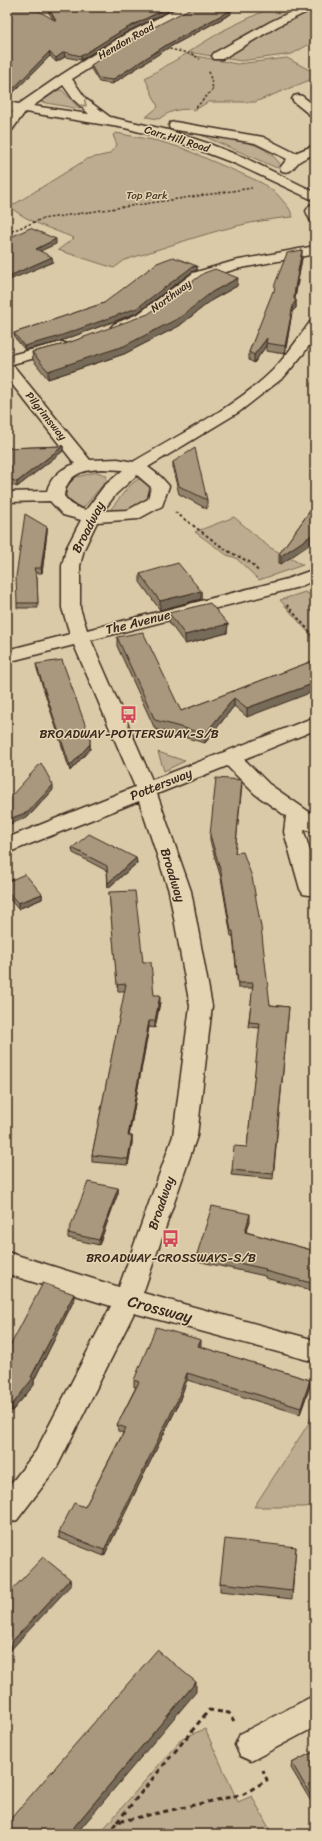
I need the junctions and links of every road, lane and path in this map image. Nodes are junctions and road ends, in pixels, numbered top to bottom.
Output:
1 (13, 7) edge
2 (189, 7) edge
3 (310, 7) edge
4 (7, 8) edge
5 (128, 38) junction
6 (218, 56) dead end
7 (202, 60) dead end
8 (206, 67) dead end
9 (65, 78) junction
10 (298, 99) dead end
11 (7, 106) edge
12 (22, 108) junction
13 (315, 112) edge
14 (110, 122) junction
15 (176, 126) junction
16 (7, 127) edge
17 (146, 129) junction
18 (315, 149) edge
19 (295, 158) junction
20 (281, 180) junction
21 (315, 196) edge
22 (315, 208) edge
23 (315, 217) edge
24 (8, 245) edge
25 (315, 250) edge
26 (315, 325) edge
27 (107, 331) edge
28 (73, 343) edge
29 (7, 361) edge
30 (7, 368) edge
31 (85, 465) junction
32 (137, 467) junction
33 (55, 496) junction
34 (7, 497) edge
35 (156, 502) junction
36 (91, 516) junction
37 (315, 574) edge
38 (273, 588) junction
39 (80, 637) junction
40 (315, 638) edge
41 (7, 656) edge
42 (315, 723) edge
43 (230, 757) junction
44 (146, 790) junction
45 (297, 813) junction
46 (315, 826) edge
47 (7, 846) edge
48 (315, 889) edge
49 (7, 1263) edge
50 (127, 1300) junction
51 (315, 1351) edge
52 (7, 1511) edge
53 (315, 1710) edge
54 (251, 1744) junction
55 (118, 1822) junction
56 (107, 1834) edge

1 - 4 street
2 - 5 street, Hendon Road
3 - 6 street
5 - 7 path
5 - 9 street, Hendon Road
8 - 15 path
9 - 12 street, Hendon Road
9 -> 14 street
10 - 13 street
11 - 12 street, Carr Hill Road
12 - 14 street, Carr Hill Road
12 - 16 street, Hendon Road
14 - 17 street, Carr Hill Road
15 - 17 street
15 - 19 street
17 - 20 street, Carr Hill Road
18 - 19 street
19 - 20 street
20 - 21 street, Carr Hill Road
20 - 24 path
22 - 23 street
25 - 27 street, Northway
26 - 32 street, Broadway
28 - 29 street
30 - 31 street, Pilgrimsway
31 - 32 street
31 - 33 street
32 - 35 street
32 - 36 street, Broadway
33 - 34 street
33 - 36 street
35 - 36 street
35 - 38 path
36 - 39 street, Broadway
37 - 38 street, The Avenue
38 - 39 street, The Avenue
38 - 40 path
39 - 41 street, The Avenue
39 - 44 street, Broadway
42 - 43 street, Pottersway
43 - 44 street, Pottersway
43 - 45 street
44 - 47 street, Pottersway
44 - 50 street, Broadway
45 - 46 street
45 - 48 street
49 - 50 street, Crossway
50 - 51 street, Crossway
50 - 52 street, Broadway
53 - 54 street
54 - 55 path
54 - 55 path
55 - 56 path

